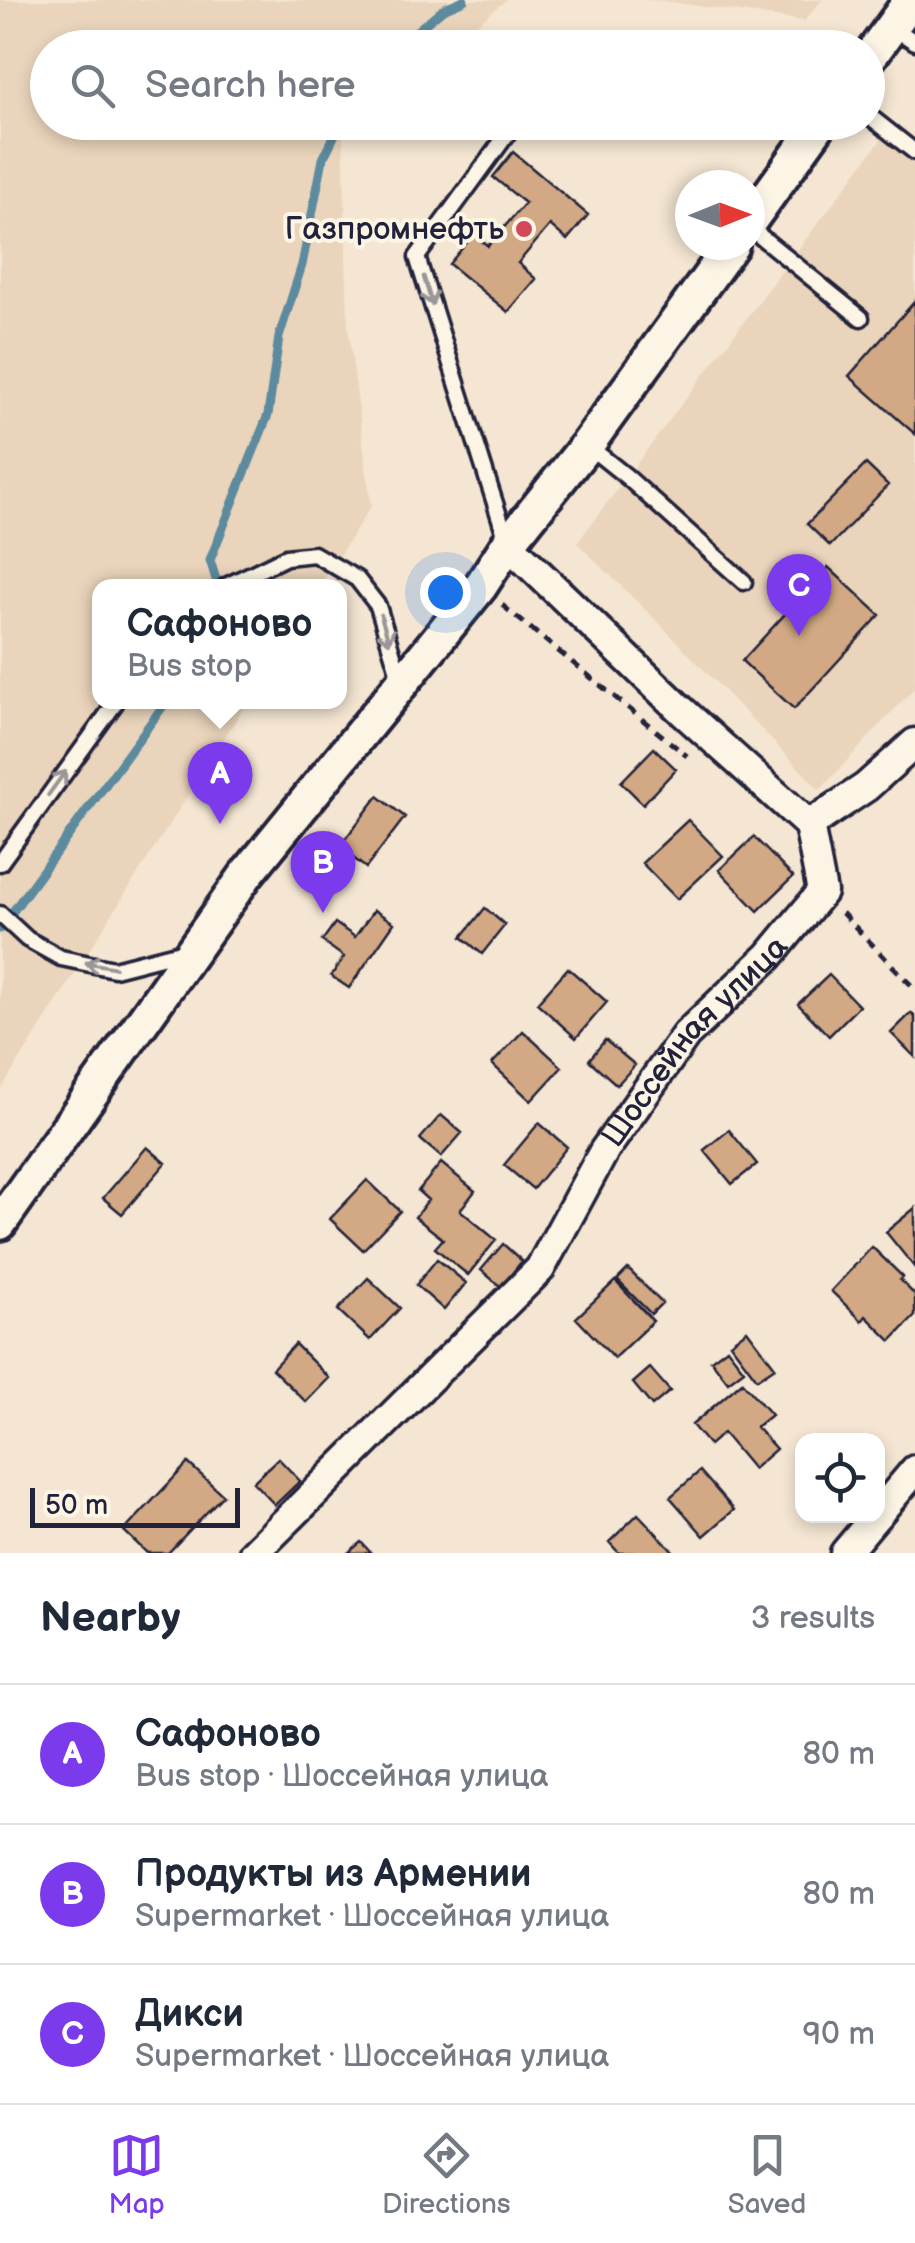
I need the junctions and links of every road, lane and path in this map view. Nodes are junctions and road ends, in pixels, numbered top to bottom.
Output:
1 (906, 23) edge
2 (885, 43) edge
3 (885, 128) edge
4 (503, 140) edge
5 (809, 140) edge
6 (915, 152) edge
7 (765, 203) edge
8 (765, 237) edge
9 (721, 260) edge
10 (861, 318) dead end
11 (587, 445) junction
12 (508, 544) junction
13 (240, 579) edge
14 (744, 582) dead end
15 (480, 587) junction
16 (402, 684) junction
17 (111, 709) edge
18 (915, 743) edge
19 (692, 760) dead end
20 (810, 825) junction
21 (0, 863) edge
22 (822, 892) junction
23 (0, 914) edge
24 (194, 949) junction
25 (915, 988) edge
26 (0, 1224) edge
27 (915, 1470) edge
28 (885, 1506) edge
29 (870, 1523) edge
30 (254, 1553) edge
31 (845, 1553) edge

1 - 2 street
3 - 6 lane
4 -> 12 lane
5 - 7 street
8 - 10 lane
9 - 11 street
11 - 12 street
11 - 14 lane
12 - 15 street
12 - 20 street
13 -> 16 lane
15 - 16 street
15 - 19 path
16 - 24 street
21 -> 17 lane
18 - 20 street
20 - 22 street
22 - 25 path
22 - 30 street, Шоссейная улица
24 -> 23 lane
24 - 26 street
27 - 28 street
29 - 31 street

